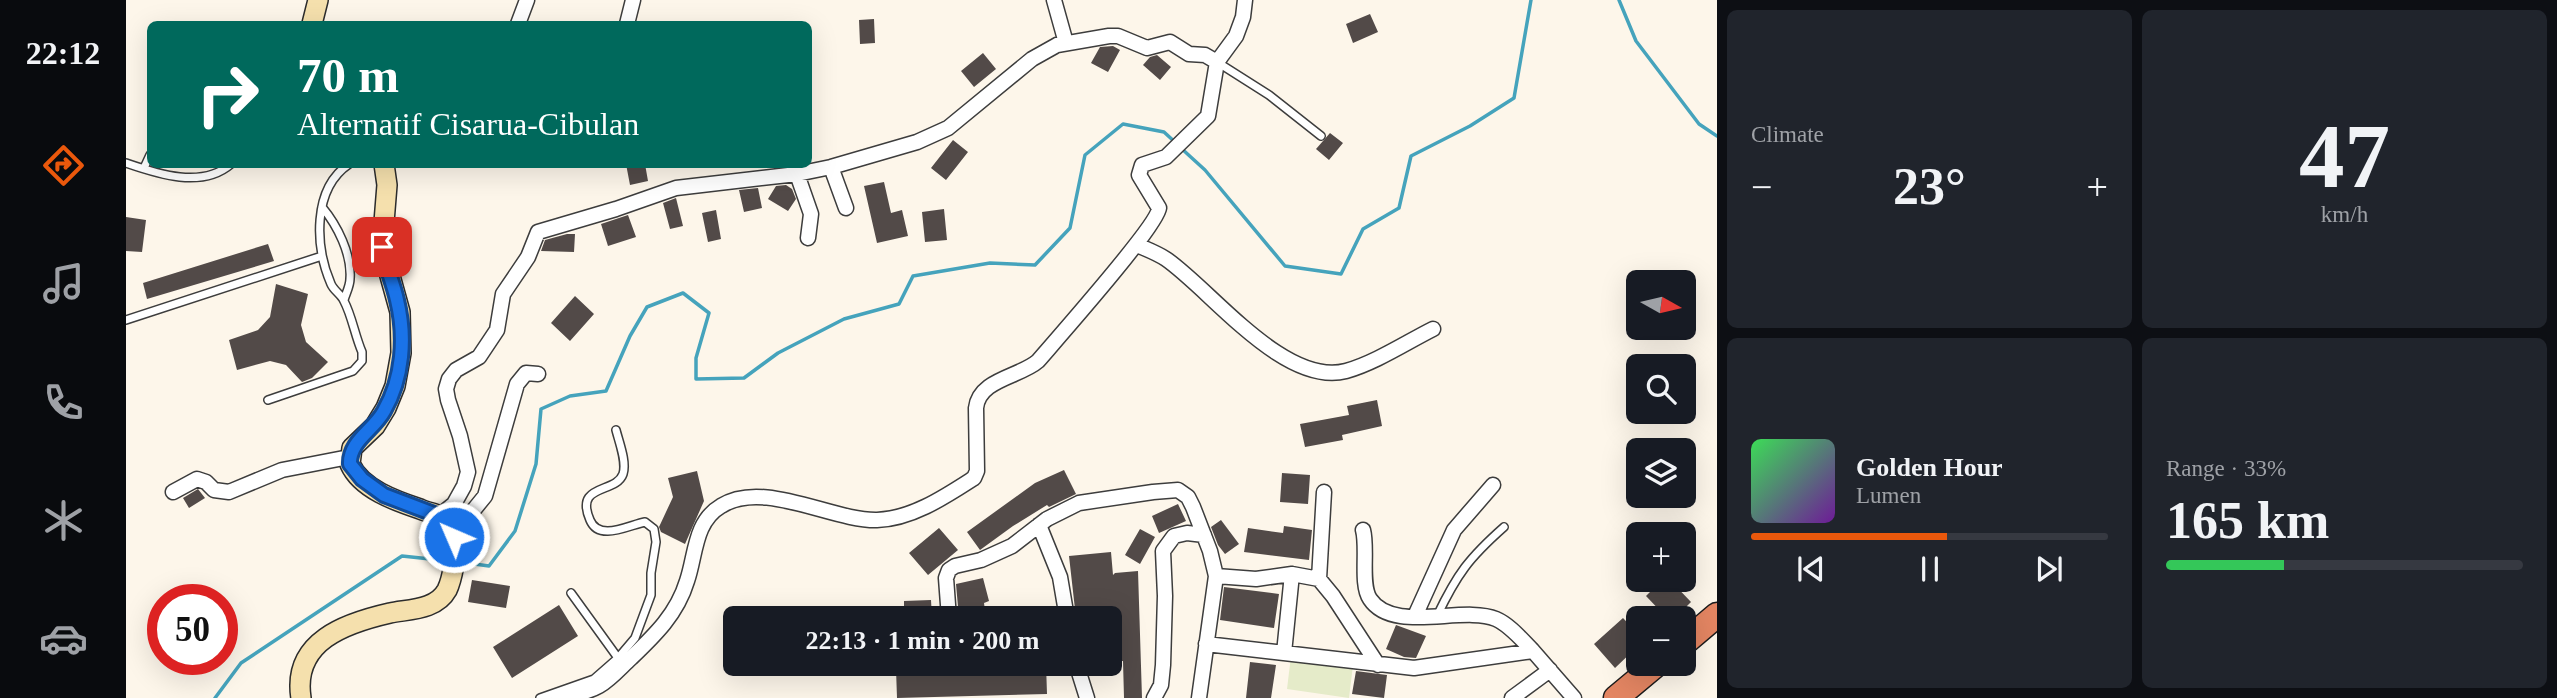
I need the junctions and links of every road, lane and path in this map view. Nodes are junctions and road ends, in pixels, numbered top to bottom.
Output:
1 (318, 0) edge
2 (527, 0) edge
3 (633, 0) edge
4 (1054, 0) edge
5 (1245, 0) edge
6 (313, 21) edge
7 (519, 21) edge
8 (628, 21) edge
9 (1066, 43) junction
10 (1217, 62) junction
11 (1321, 136) dead end
12 (147, 162) edge
13 (126, 163) edge
14 (831, 167) junction
15 (226, 168) edge
16 (344, 168) edge
17 (385, 168) edge
18 (144, 169) junction
19 (797, 174) junction
20 (322, 207) junction
21 (846, 208) dead end
22 (808, 238) dead end
23 (1137, 245) junction
24 (322, 256) junction
25 (344, 300) junction
26 (126, 320) edge
27 (1433, 328) dead end
28 (538, 374) dead end
29 (268, 400) dead end
30 (617, 430) dead end
31 (349, 457) junction
32 (1493, 485) dead end
33 (173, 492) dead end
34 (1325, 492) dead end
35 (444, 521) junction
36 (1038, 525) junction
37 (1504, 527) dead end
38 (1363, 530) dead end
39 (1204, 535) junction
40 (1292, 574) junction
41 (1216, 576) junction
42 (1319, 579) junction
43 (572, 593) dead end
44 (948, 606) edge
45 (1065, 606) edge
46 (1717, 615) edge
47 (1415, 616) junction
48 (1437, 617) junction
49 (1696, 633) edge
50 (1206, 644) junction
51 (1533, 651) junction
52 (1284, 653) junction
53 (618, 659) junction
54 (1378, 665) junction
55 (1550, 670) junction
56 (1080, 676) edge
57 (1642, 676) edge
58 (301, 698) edge
59 (540, 698) edge
60 (558, 698) edge
61 (1087, 698) edge
62 (1154, 698) edge
63 (1199, 698) edge
64 (1512, 698) edge
65 (1574, 698) edge
66 (1616, 698) edge

1 - 6 main road
2 - 7 street
3 - 8 street
4 - 9 street
5 - 10 street
9 - 10 street
9 - 14 street
10 - 11 lane
10 - 23 street
12 - 18 lane
13 - 18 lane
14 - 19 street
14 - 21 street
15 - 18 lane
16 - 20 lane
17 - 31 main road
19 - 22 street
19 - 35 street
20 - 24 lane
20 - 25 lane
23 - 27 street
23 - 60 street
24 - 25 lane
24 - 26 lane
25 - 29 lane
28 - 35 street
30 - 53 lane
31 - 33 street
31 - 35 main road
32 - 47 street
34 - 42 street
35 - 58 main road
36 - 39 street
36 - 44 street
36 - 45 street
37 - 48 lane
38 - 47 street
39 - 41 street
39 - 62 street
40 - 41 street
40 - 42 street
40 - 52 street
41 - 50 street
42 - 54 street
43 - 53 lane
46 - 49 highway
47 - 48 street
48 - 51 street
50 - 52 street
50 - 63 street
51 - 54 street
51 - 55 street
52 - 54 street
53 - 59 lane
55 - 64 street
55 - 65 street
56 - 61 street
57 - 66 highway

